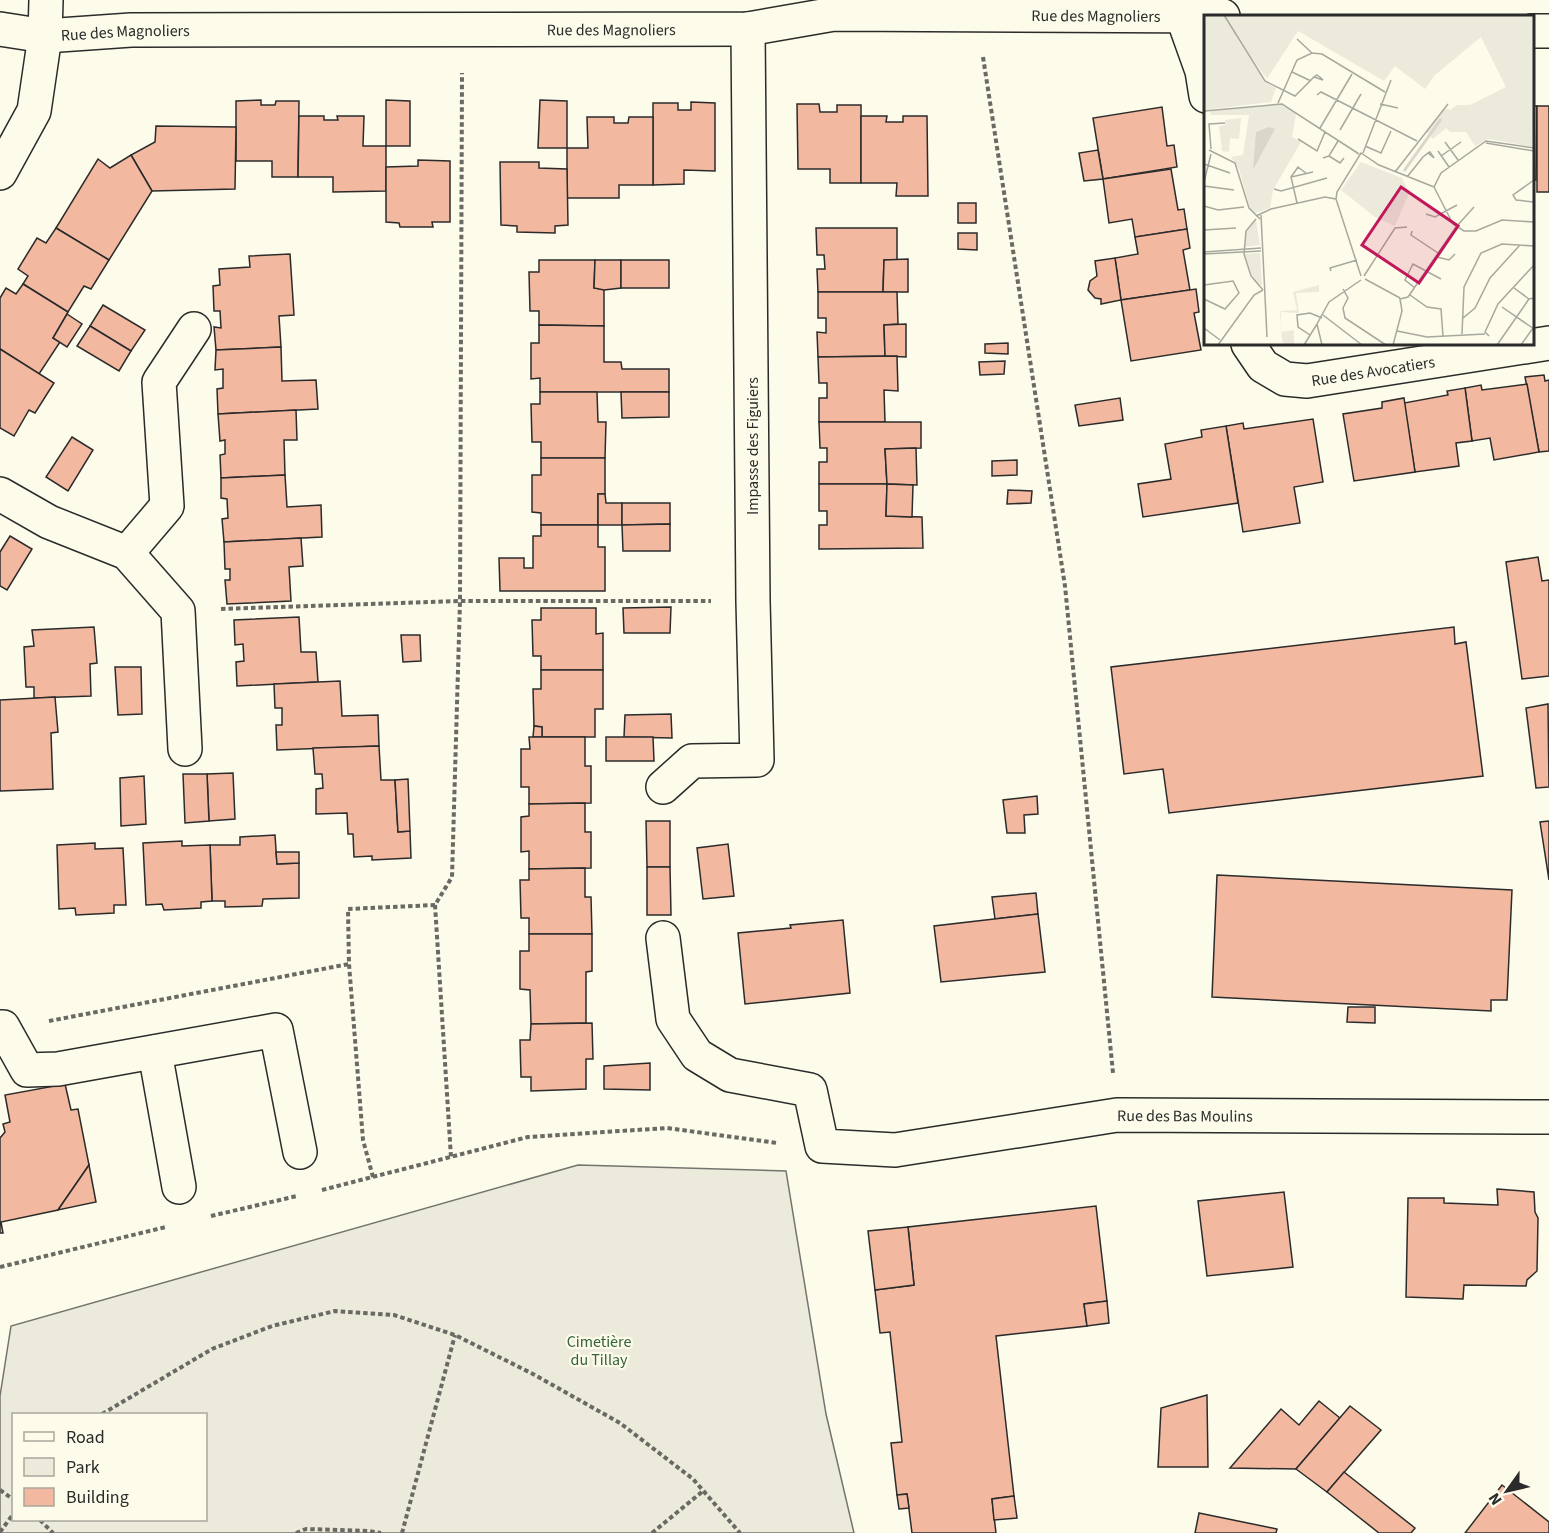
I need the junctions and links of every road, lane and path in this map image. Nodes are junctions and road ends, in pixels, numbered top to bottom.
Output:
1 (46, 0) edge
2 (834, 7) edge
3 (1182, 7) edge
4 (976, 15) junction
5 (1218, 15) edge
6 (0, 29) edge
7 (748, 29) junction
8 (463, 30) junction
9 (45, 36) junction
10 (1204, 84) edge
11 (0, 173) edge
12 (194, 329) dead end
13 (1549, 344) edge
14 (1249, 345) edge
15 (0, 494) edge
16 (127, 553) junction
17 (460, 601) junction
18 (753, 601) junction
19 (178, 611) junction
20 (185, 749) dead end
21 (663, 787) dead end
22 (435, 905) junction
23 (663, 938) dead end
24 (349, 964) junction
25 (2, 1027) edge
26 (155, 1052) junction
27 (1117, 1115) junction
28 (1549, 1117) edge
29 (822, 1146) junction
30 (300, 1152) dead end
31 (451, 1157) junction
32 (373, 1177) junction
33 (179, 1187) dead end
34 (315, 1191) dead end
35 (303, 1194) dead end
36 (210, 1216) dead end
37 (175, 1225) dead end
38 (0, 1266) edge
39 (455, 1335) junction
40 (104, 1413) edge
41 (703, 1491) junction
42 (12, 1516) edge
43 (41, 1521) edge
44 (0, 1532) edge
45 (52, 1533) edge
46 (296, 1533) edge
47 (381, 1533) edge
48 (402, 1533) edge
49 (652, 1533) edge
50 (741, 1533) edge

1 - 9 street
2 - 4 street, Rue des Magnoliers
2 - 7 street, Rue des Magnoliers
3 - 4 street, Rue des Magnoliers
3 - 5 street, Rue des Magnoliers
3 - 10 street
4 - 27 path
6 - 9 street, Rue des Magnoliers
7 - 8 street, Rue des Magnoliers
7 - 18 street, Impasse des Figuiers
8 - 9 street, Rue des Magnoliers
8 - 17 path
9 - 11 street
12 - 16 street
13 - 14 street, Rue des Avocatiers
15 - 16 street
16 - 19 street
17 - 18 path
17 - 19 path
17 - 22 path
18 - 21 street, Impasse des Figuiers
19 - 20 street
22 - 24 path
22 - 31 path
23 - 29 street
24 - 25 path
24 - 32 path
25 - 26 street
26 - 30 street
26 - 33 street
27 - 28 street, Rue des Bas Moulins
27 - 29 street, Rue des Bas Moulins
29 - 31 path
31 - 32 path
32 - 34 path
35 - 36 path
37 - 38 path
39 - 40 path
39 - 41 path
39 - 48 path
41 - 49 path
41 - 50 path
42 - 44 path
43 - 45 path
46 - 47 path

